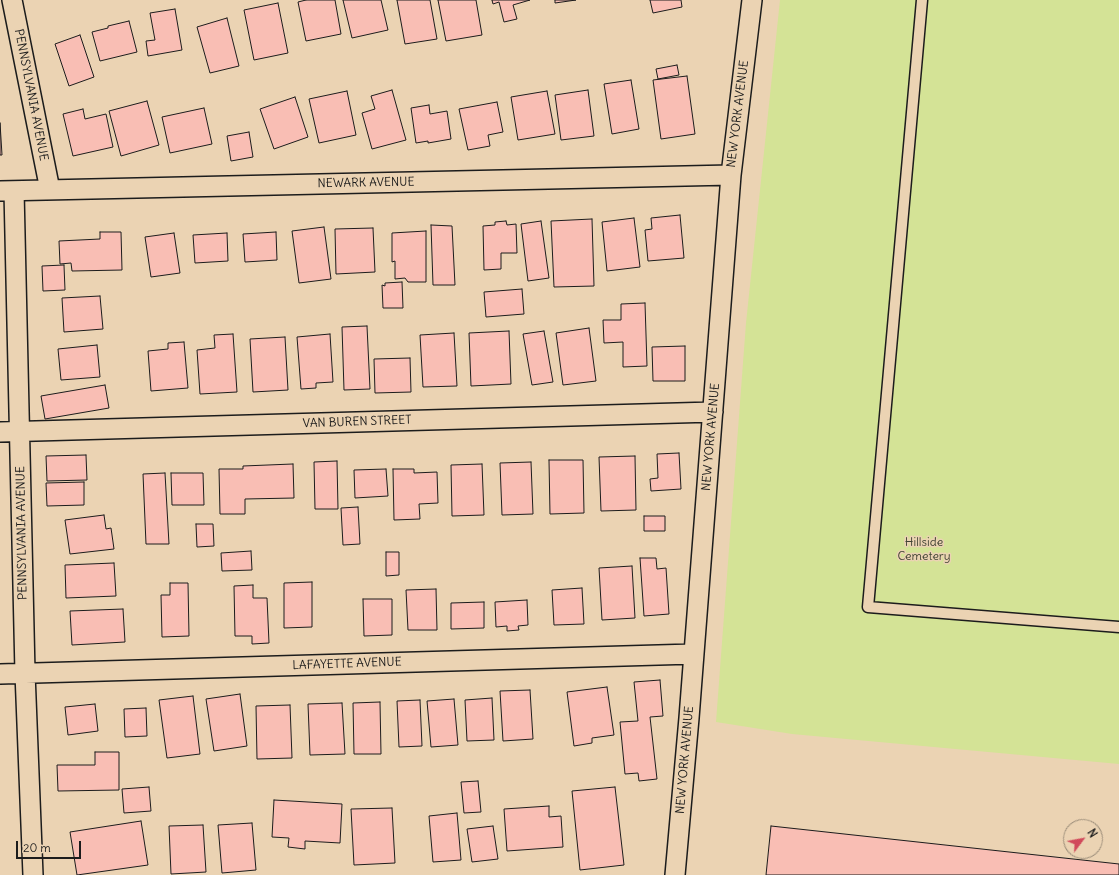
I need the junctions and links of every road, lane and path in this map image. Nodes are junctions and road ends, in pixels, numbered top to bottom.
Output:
1 (12, 0) edge
2 (752, 0) edge
3 (922, 0) edge
4 (731, 175) junction
5 (50, 190) junction
6 (7, 191) edge
7 (713, 412) junction
8 (0, 432) edge
9 (20, 432) junction
10 (1119, 627) edge
11 (693, 654) junction
12 (25, 673) junction
13 (0, 674) edge
14 (33, 875) edge
15 (675, 875) edge

1 - 5 street, PENNSYLVANIA AVENUE
2 - 4 street, NEW YORK AVENUE
3 - 10 lane
4 - 5 street, NEWARK AVENUE
4 - 7 street, NEW YORK AVENUE
5 - 6 street, NEWARK AVENUE
6 - 9 street, PENNSYLVANIA AVENUE
7 - 9 street, VAN BUREN STREET
7 - 11 street, NEW YORK AVENUE
8 - 9 street, VAN BUREN STREET
9 - 12 street, PENNSYLVANIA AVENUE
11 - 12 street, LAFAYETTE AVENUE
11 - 15 street, NEW YORK AVENUE
12 - 13 street, LAFAYETTE AVENUE
12 - 14 street, PENNSYLVANIA AVENUE

